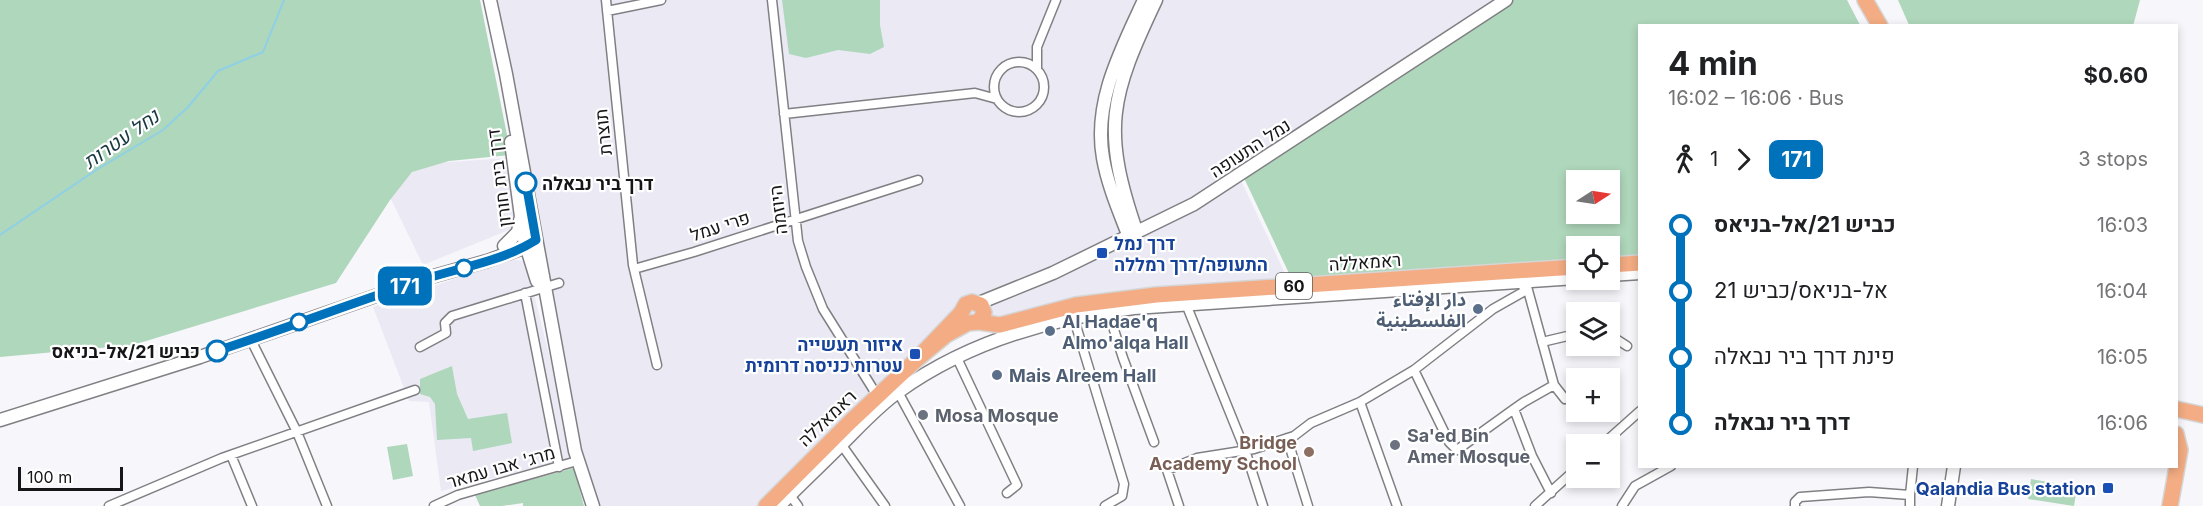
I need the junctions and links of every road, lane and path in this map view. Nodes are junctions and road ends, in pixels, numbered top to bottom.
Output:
1 (490, 0) edge
2 (606, 0) edge
3 (661, 0) edge
4 (772, 0) edge
5 (1056, 0) edge
6 (1143, 0) edge
7 (1156, 0) edge
8 (1506, 0) edge
9 (1862, 3) edge
10 (607, 11) junction
11 (1868, 24) edge
12 (1878, 24) edge
13 (1037, 47) junction
14 (1021, 62) junction
15 (1036, 69) junction
16 (506, 74) junction
17 (994, 82) junction
18 (975, 93) junction
19 (997, 99) junction
20 (784, 114) junction
21 (918, 180) dead end
22 (521, 216) junction
23 (795, 219) junction
24 (1133, 235) junction
25 (529, 242) junction
26 (504, 251) junction
27 (531, 262) junction
28 (1638, 263) edge
29 (1620, 264) edge
30 (1566, 268) edge
31 (634, 269) junction
32 (1638, 273) edge
33 (1620, 275) edge
34 (1566, 279) edge
35 (1526, 282) junction
36 (559, 283) dead end
37 (542, 288) junction
38 (525, 293) junction
39 (1186, 304) junction
40 (1108, 311) junction
41 (976, 315) junction
42 (1074, 319) junction
43 (1014, 321) junction
44 (1566, 336) edge
45 (251, 340) junction
46 (1620, 341) edge
47 (1542, 342) junction
48 (1627, 346) dead end
49 (420, 347) dead end
50 (957, 358) junction
51 (916, 360) junction
52 (657, 365) dead end
53 (1414, 370) junction
54 (1554, 385) junction
55 (416, 390) dead end
56 (898, 392) junction
57 (878, 397) junction
58 (1566, 398) edge
59 (1360, 402) junction
60 (2178, 409) edge
61 (1514, 410) junction
62 (1638, 413) edge
63 (2203, 415) edge
64 (0, 420) edge
65 (297, 432) junction
66 (1614, 434) edge
67 (1287, 438) junction
68 (1154, 442) dead end
69 (2178, 442) edge
70 (841, 444) junction
71 (1245, 450) junction
72 (231, 455) junction
73 (577, 461) junction
74 (2178, 461) edge
75 (559, 467) junction
76 (1667, 468) edge
77 (1913, 468) edge
78 (1954, 468) edge
79 (2170, 468) edge
80 (2177, 468) edge
81 (1566, 479) edge
82 (1007, 493) dead end
83 (1551, 493) junction
84 (790, 495) junction
85 (1910, 495) junction
86 (109, 506) edge
87 (252, 506) edge
88 (327, 506) edge
89 (434, 506) edge
90 (593, 506) edge
91 (766, 506) edge
92 (779, 506) edge
93 (798, 506) edge
94 (885, 506) edge
95 (960, 506) edge
96 (1105, 506) edge
97 (1179, 506) edge
98 (1263, 506) edge
99 (1308, 506) edge
100 (1398, 506) edge
101 (1535, 506) edge
102 (1622, 506) edge
103 (1795, 506) edge
104 (1910, 506) edge
105 (1948, 506) edge
106 (2162, 506) edge
107 (2170, 506) edge

1 - 16 street, דרך בית חורון
2 - 10 street, תוצרת
3 - 10 street
4 - 20 street, היוזמה
5 - 13 street
6 - 24 street
7 - 24 street
8 - 24 street, נמל התעופה
9 - 11 highway
9 - 12 highway
10 - 31 street, תוצרת
13 - 14 street
13 - 15 street
14 - 15 street
14 - 17 street
15 - 19 street
16 - 22 street, דרך בית חורון
16 - 25 street, דרך בית חורון
17 - 18 street
17 - 19 street
18 - 19 street
18 - 20 street
20 - 23 street, היוזמה
21 - 23 street, פרי עמל
22 - 25 street, דרך בית חורון
22 - 26 street
23 - 31 street, פרי עמל
23 - 57 street, היוזמה
24 - 41 street, נמל התעופה
25 - 26 street
25 - 27 street, דרך בית חורון
25 - 37 street, דרך בית חורון
26 - 27 street
26 - 45 street
27 - 37 street, דרך בית חורון
28 - 29 highway
30 - 43 highway, ראמאללה / 60
31 - 52 street, תוצרת
32 - 33 street
34 - 35 street
35 - 39 street
35 - 47 street
35 - 53 street
36 - 37 street
37 - 38 street
37 - 73 street, דרך בית חורון
38 - 49 street
38 - 75 street
39 - 40 street
39 - 71 street
40 - 42 street
40 - 68 street
41 - 43 highway, ראמאללה / 60
41 - 51 highway, ראמאללה / 60
42 - 50 street
42 - 96 street
43 - 51 highway, 60
44 - 47 street
45 - 64 street
45 - 65 street
46 - 48 street
47 - 54 street
50 - 56 street
50 - 82 street
51 - 57 highway, ראמאללה / 60
53 - 59 street
53 - 61 street
54 - 58 street
54 - 61 street
55 - 65 street
56 - 70 street
56 - 95 street
57 - 91 highway, ראמאללה / 60
59 - 67 street
59 - 100 street
60 - 63 highway
61 - 83 street
62 - 66 street
65 - 72 street
65 - 88 street
67 - 71 street
67 - 99 street
69 - 74 highway
70 - 84 street
70 - 94 street
71 - 97 street
71 - 98 street
72 - 86 street
72 - 87 street
73 - 75 street, מרג' אבו עמאר
73 - 90 street, דרך בית חורון
75 - 89 street, מרג' אבו עמאר
76 - 102 street
77 - 85 street
78 - 105 street
79 - 106 highway
80 - 107 highway
81 - 83 street
83 - 101 street
84 - 92 street
84 - 93 street
85 - 103 street
85 - 104 street

